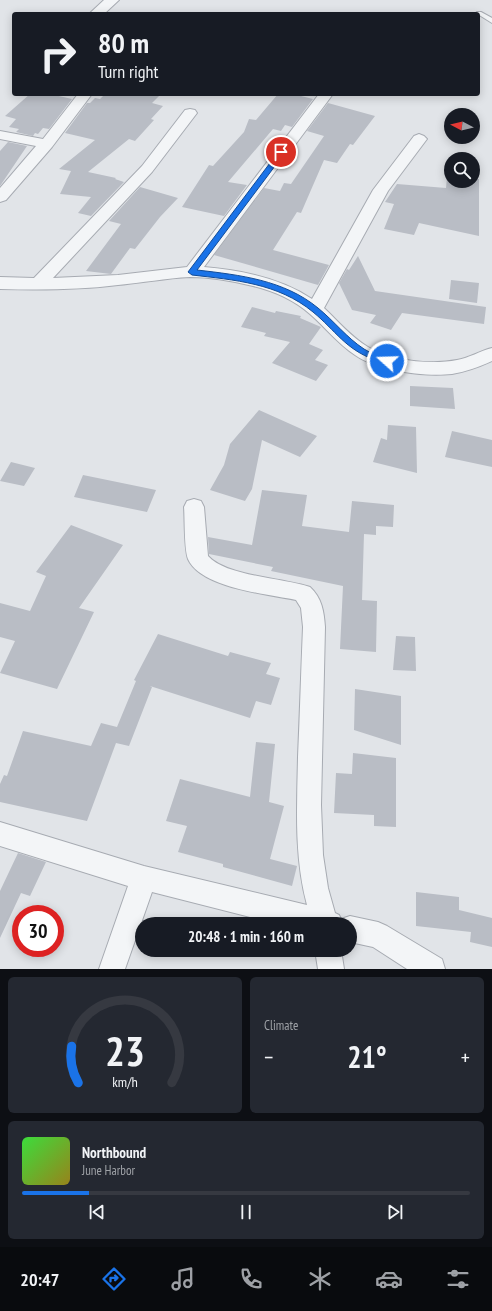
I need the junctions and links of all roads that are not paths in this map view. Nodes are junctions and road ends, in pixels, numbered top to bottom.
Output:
1 (112, 0) edge
2 (98, 12) edge
3 (480, 14) edge
4 (492, 21) edge
5 (83, 96) edge
6 (324, 96) edge
7 (190, 113) dead end
8 (0, 135) edge
9 (419, 139) dead end
10 (47, 144) junction
11 (0, 197) edge
12 (192, 272) junction
13 (0, 283) edge
14 (39, 283) junction
15 (315, 309) junction
16 (492, 354) edge
17 (194, 507) dead end
18 (0, 834) edge
19 (144, 878) junction
20 (298, 917) edge
21 (324, 917) edge
22 (357, 930) edge
23 (329, 957) edge
24 (112, 969) edge
25 (331, 969) edge
26 (432, 969) edge

1 - 2 street
3 - 4 lane
5 - 10 street
6 - 12 street
7 - 14 street
8 - 10 street
9 - 15 street
10 - 11 street
12 - 14 street
12 - 15 street
13 - 14 street
15 - 16 street
17 - 21 street
18 - 19 street
19 - 20 street
19 - 24 street
22 - 26 street
23 - 25 street

